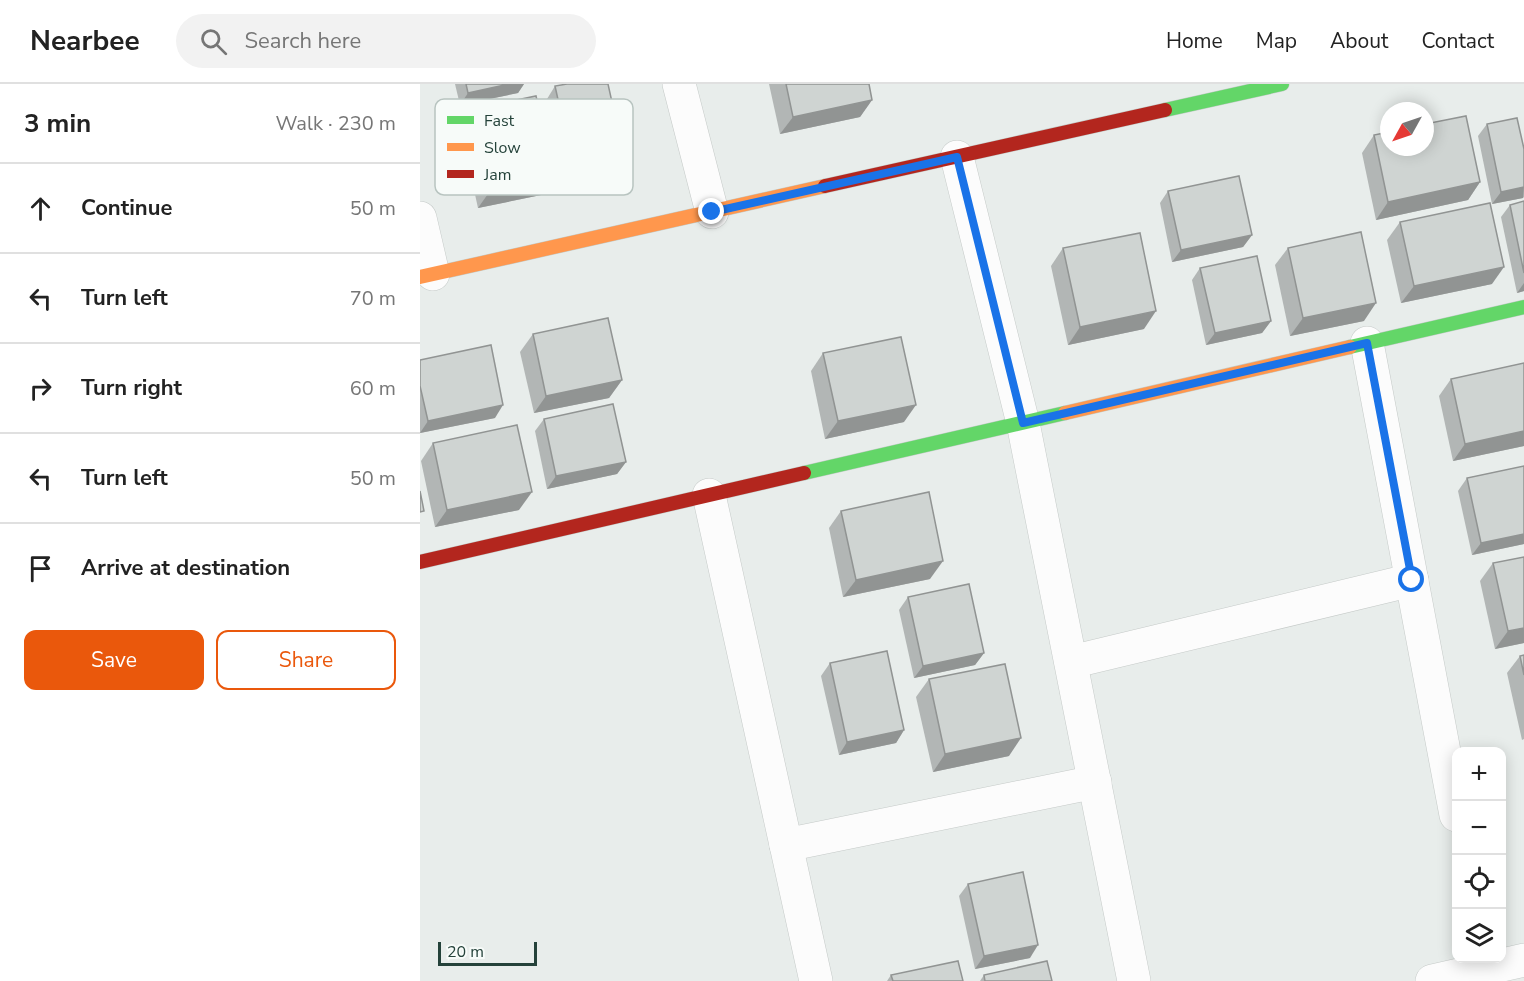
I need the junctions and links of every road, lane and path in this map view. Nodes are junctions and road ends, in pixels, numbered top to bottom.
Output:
1 (679, 84) edge
2 (1282, 84) edge
3 (957, 157) junction
4 (712, 212) junction
5 (420, 218) edge
6 (427, 275) edge
7 (1524, 307) edge
8 (1367, 343) junction
9 (1023, 423) junction
10 (709, 495) junction
11 (420, 562) edge
12 (1412, 580) junction
13 (1071, 662) junction
14 (1095, 782) junction
15 (1453, 801) edge
16 (786, 845) junction
17 (1524, 960) edge
18 (1506, 961) edge
19 (1485, 963) edge
20 (816, 981) edge
21 (1134, 981) edge
22 (1432, 981) edge

1 - 4 street
2 - 3 street
3 - 4 street
3 - 9 street
4 - 6 street
5 - 6 street
7 - 8 street
8 - 9 street
8 - 12 street
9 - 10 street
9 - 13 street
10 - 11 street
10 - 16 street
12 - 13 street
12 - 15 street
13 - 14 street
14 - 16 street
14 - 21 street
16 - 20 street
17 - 18 street
19 - 22 street

